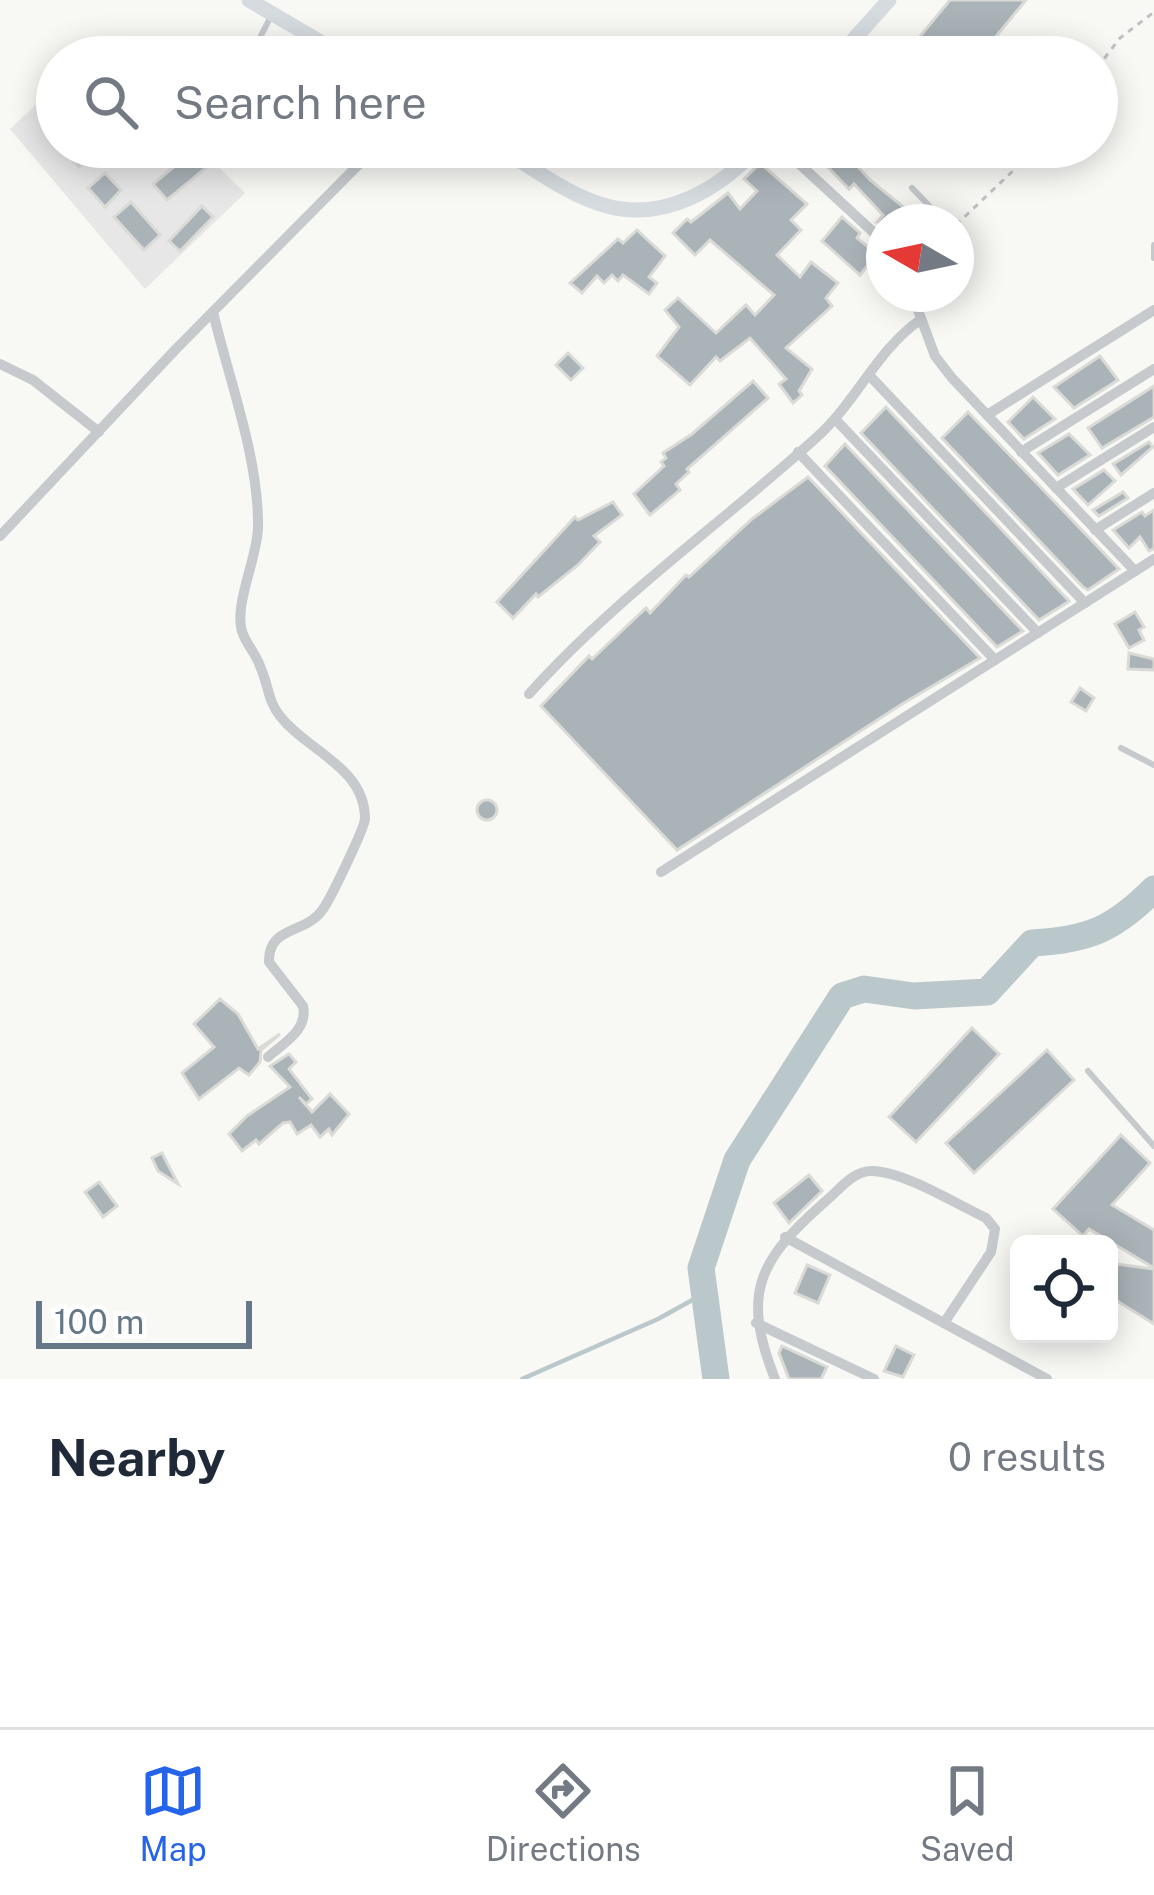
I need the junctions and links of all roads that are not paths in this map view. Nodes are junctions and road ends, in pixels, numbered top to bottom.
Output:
1 (249, 0) edge
2 (889, 0) edge
3 (272, 14) junction
4 (261, 36) edge
5 (310, 36) edge
6 (857, 36) edge
7 (355, 168) edge
8 (533, 168) edge
9 (740, 168) edge
10 (804, 168) edge
11 (912, 188) dead end
12 (928, 204) edge
13 (866, 225) edge
14 (1154, 245) edge
15 (1154, 258) edge
16 (1154, 310) edge
17 (213, 312) junction
18 (918, 312) edge
19 (920, 320) junction
20 (0, 364) edge
21 (1154, 369) edge
22 (869, 375) junction
23 (987, 415) junction
24 (835, 419) junction
25 (1154, 427) edge
26 (99, 432) junction
27 (798, 452) junction
28 (1021, 452) junction
29 (1056, 488) junction
30 (1154, 493) edge
31 (1095, 530) junction
32 (0, 536) edge
33 (1154, 559) edge
34 (1135, 572) junction
35 (1085, 603) junction
36 (1038, 633) junction
37 (995, 660) junction
38 (530, 694) dead end
39 (1121, 748) dead end
40 (1154, 765) edge
41 (661, 872) dead end
42 (268, 1057) dead end
43 (1088, 1071) dead end
44 (1154, 1146) edge
45 (785, 1237) junction
46 (756, 1323) junction
47 (944, 1323) junction
48 (775, 1379) edge
49 (874, 1379) edge
50 (1047, 1379) edge

1 - 3 street
2 - 6 street
3 - 4 lane
3 - 5 street
7 - 17 street
8 - 9 street
10 - 13 street
11 - 12 lane
14 - 15 lane
16 - 23 street
17 - 26 street
17 - 42 street
18 - 19 street
19 - 22 street
19 - 23 street
20 - 26 street
21 - 28 street
22 - 24 street
22 - 35 street
23 - 28 street
24 - 27 street
24 - 36 street
25 - 29 street
26 - 32 street
27 - 37 street
27 - 38 street
28 - 29 street
29 - 31 street
30 - 31 street
31 - 34 street
33 - 34 street
34 - 35 street
35 - 36 street
36 - 37 street
37 - 41 street
39 - 40 lane
43 - 44 lane
45 - 46 street
45 - 47 street
45 - 47 street
46 - 48 street
46 - 49 street
47 - 50 street

